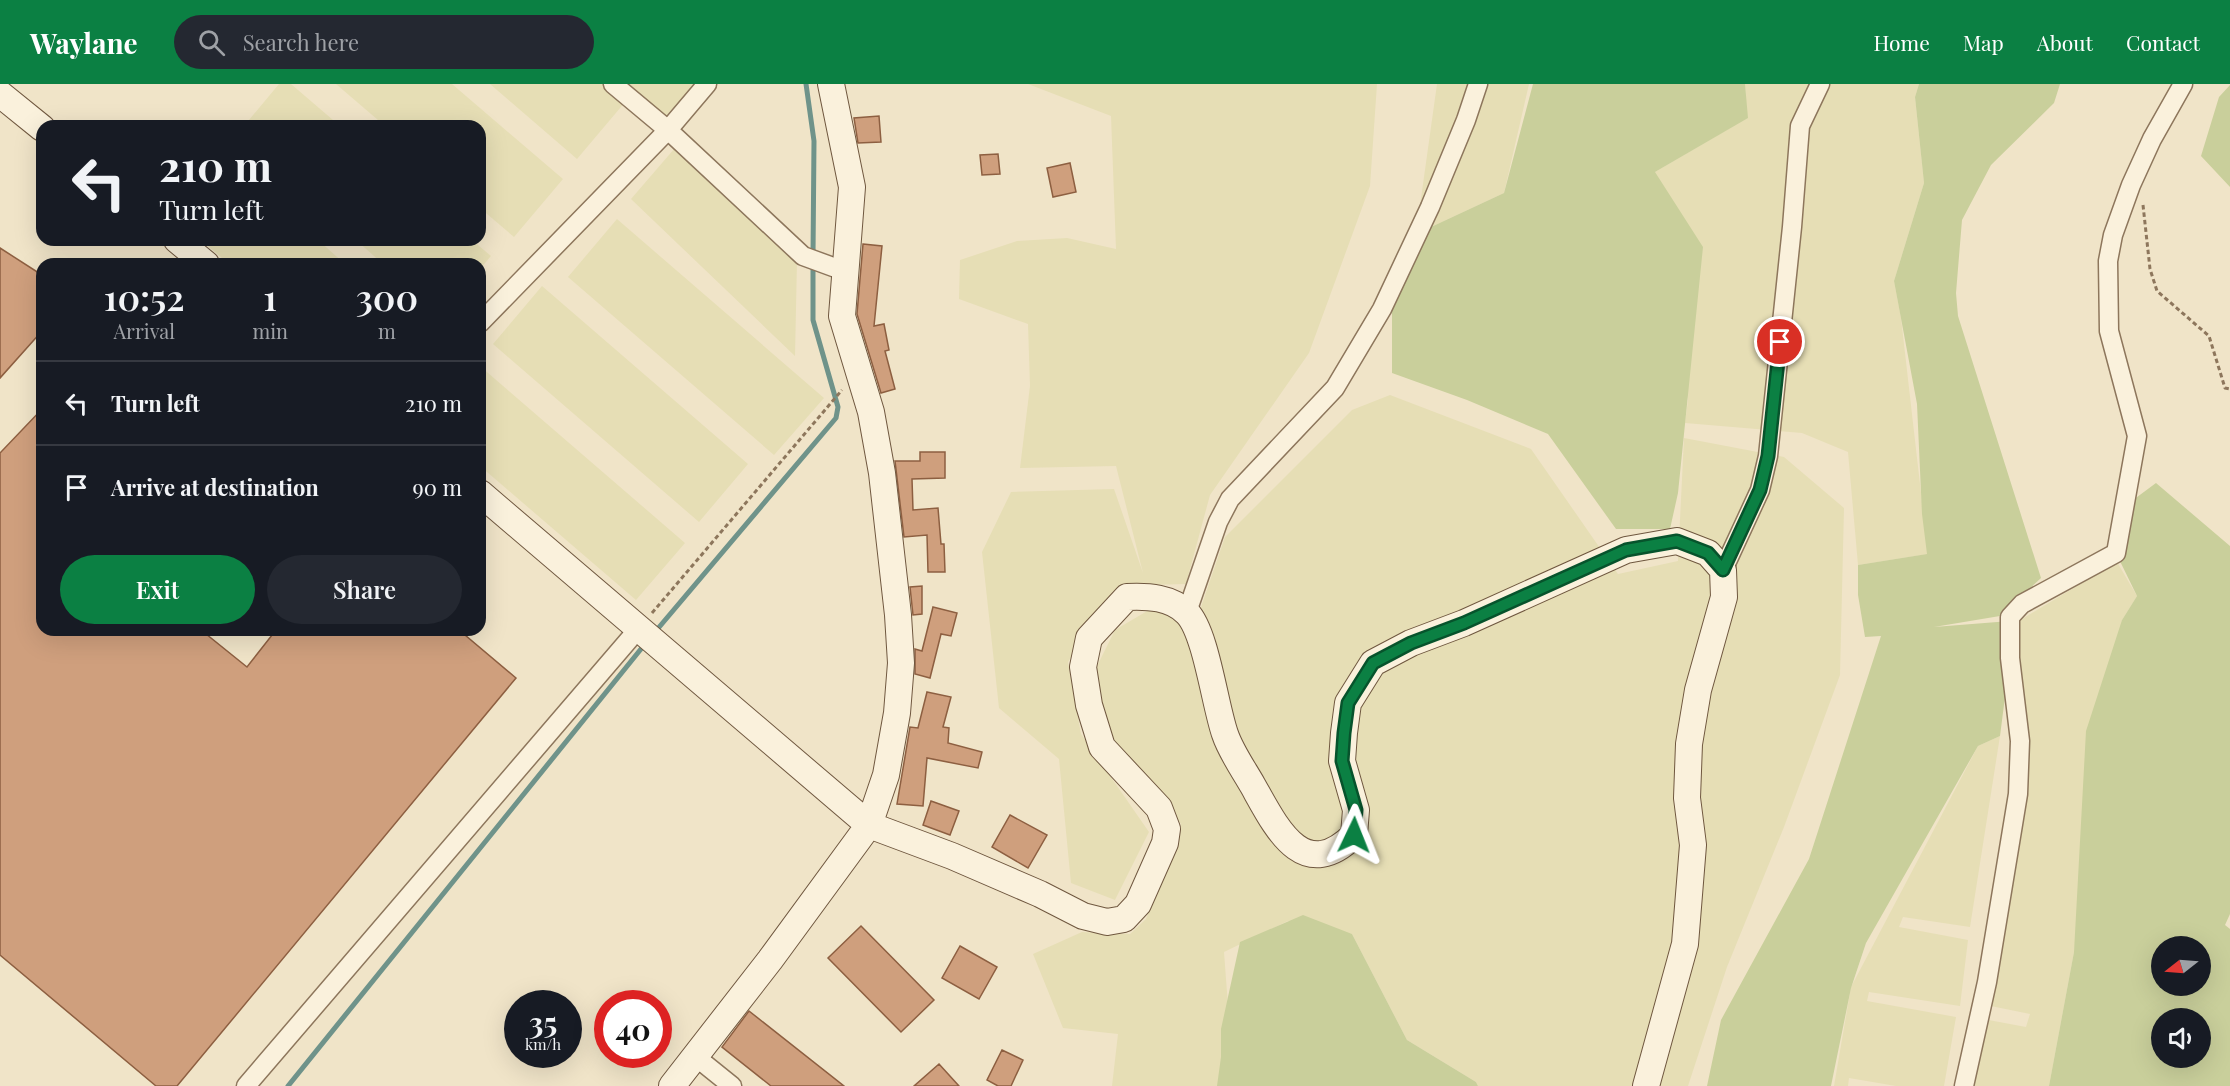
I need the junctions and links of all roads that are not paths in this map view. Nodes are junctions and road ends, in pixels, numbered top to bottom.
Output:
1 (613, 84) edge
2 (707, 84) edge
3 (831, 84) edge
4 (1478, 84) edge
5 (1820, 84) edge
6 (2183, 84) edge
7 (0, 94) edge
8 (36, 124) edge
9 (668, 130) junction
10 (184, 246) edge
11 (199, 258) edge
12 (838, 268) junction
13 (486, 317) edge
14 (486, 498) edge
15 (1723, 570) junction
16 (1187, 612) junction
17 (647, 634) junction
18 (869, 825) junction
19 (696, 1057) junction
20 (246, 1086) edge
21 (672, 1086) edge
22 (732, 1086) edge
23 (1646, 1086) edge
24 (1964, 1086) edge

1 - 9 street
2 - 9 street
3 - 12 street
4 - 16 street
5 - 15 street
6 - 24 street
7 - 8 street
9 - 12 street
9 - 13 street
10 - 11 street
12 - 18 street
14 - 17 street
15 - 16 street
15 - 23 street
16 - 18 street
17 - 18 street
17 - 20 street
18 - 19 street
19 - 21 street
19 - 22 street

